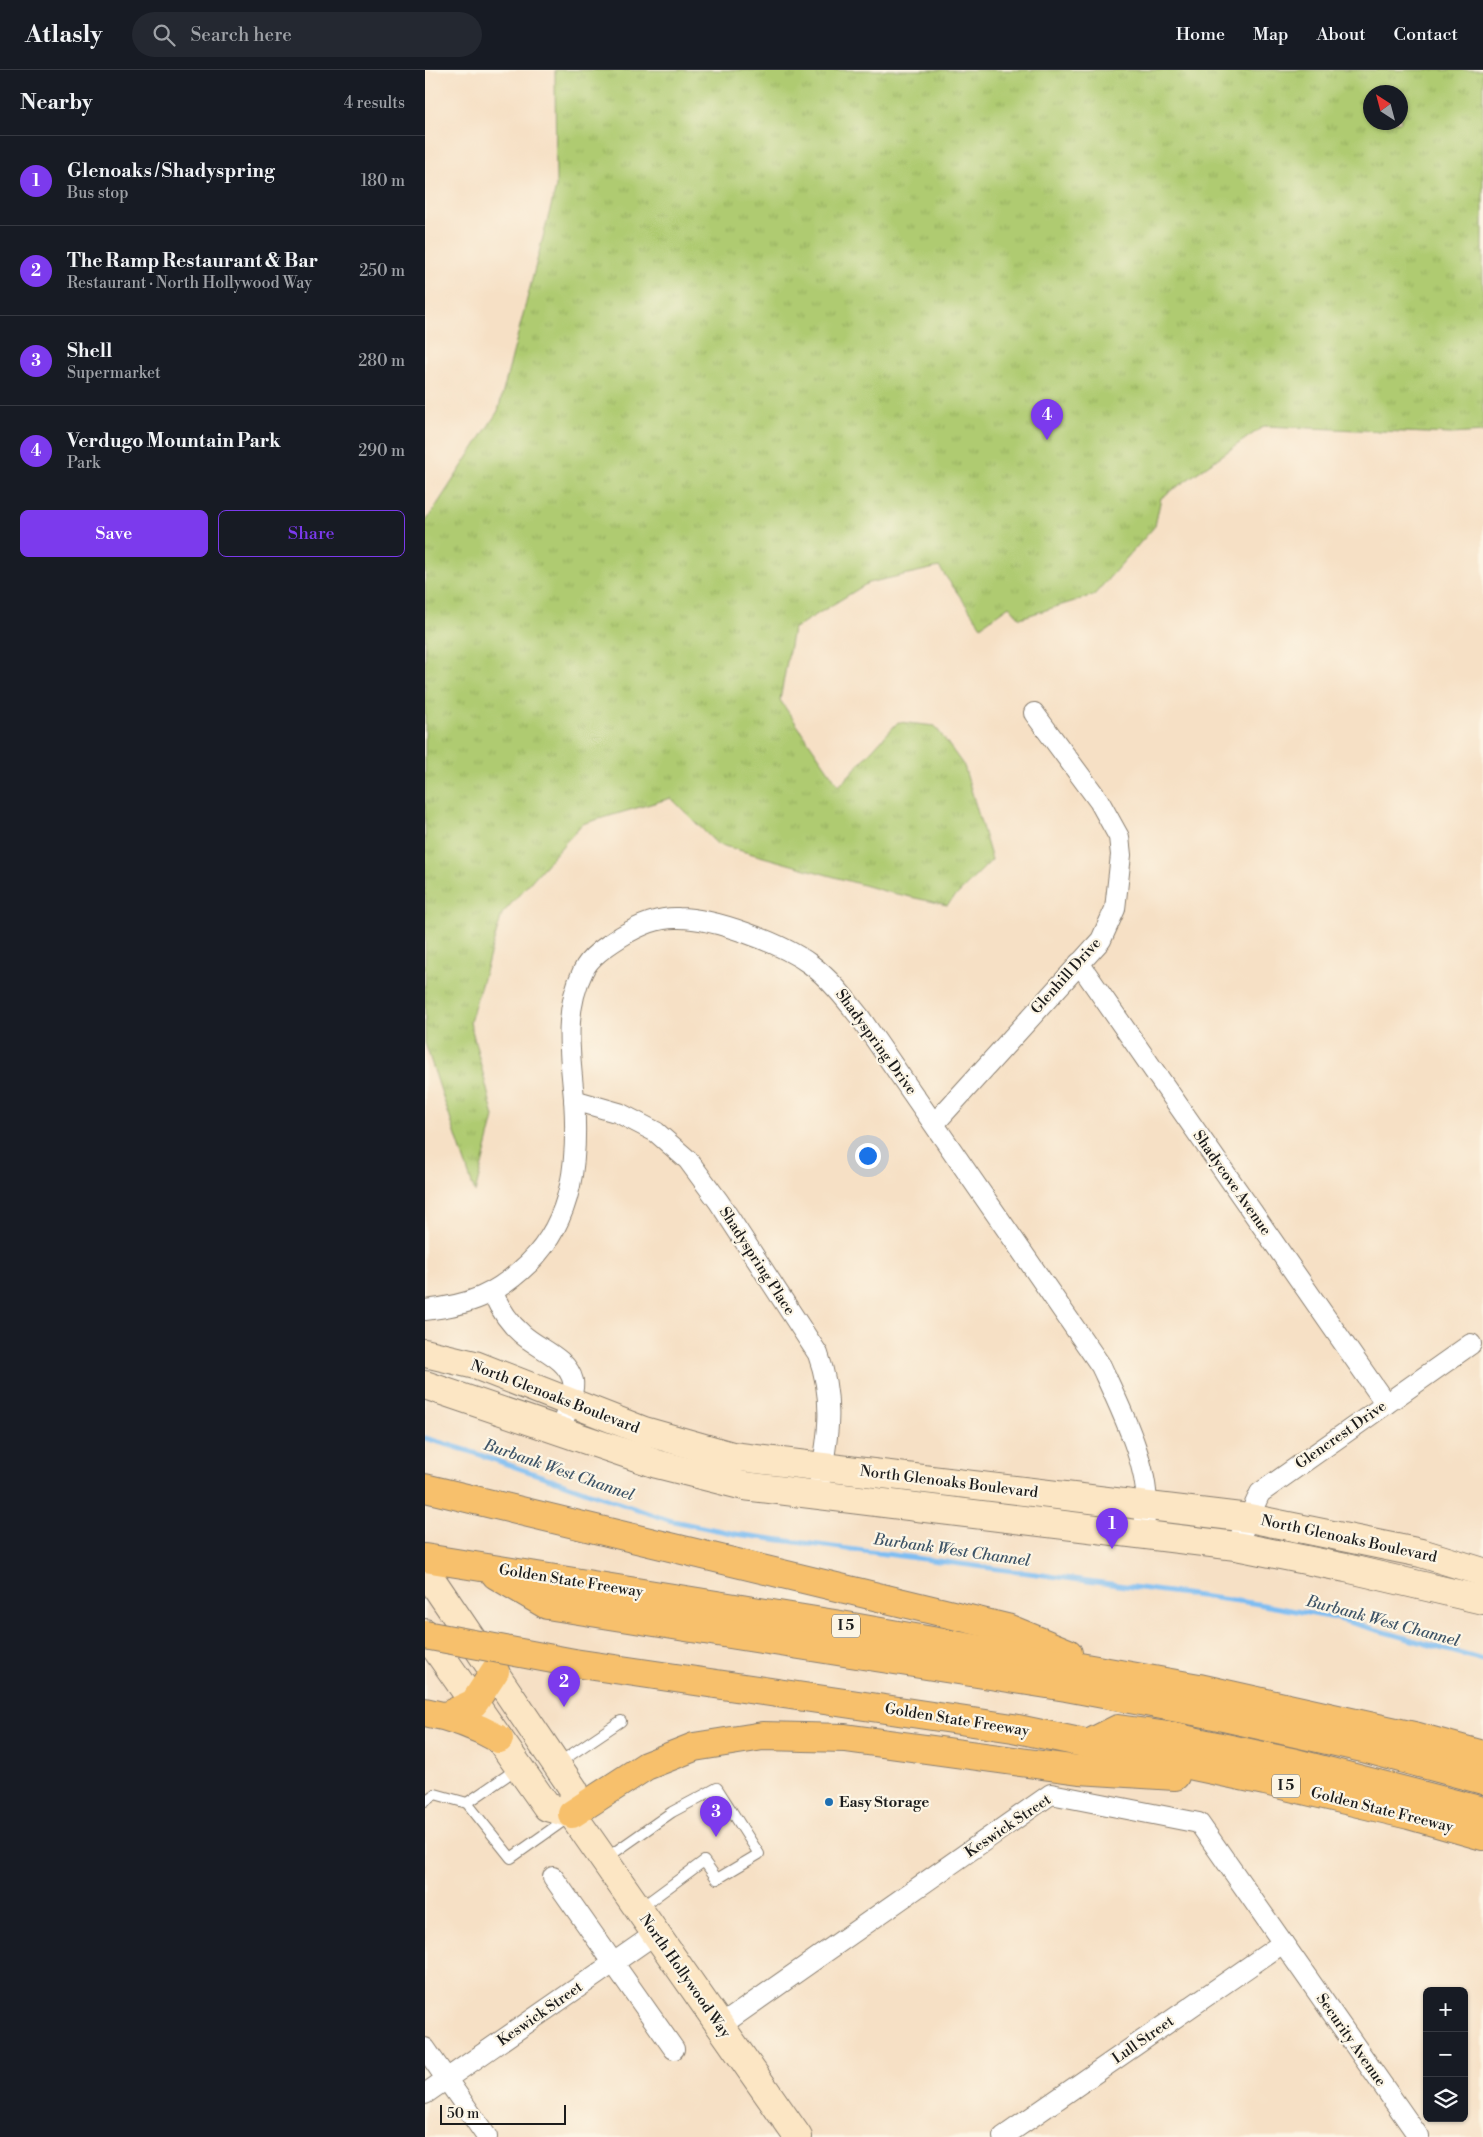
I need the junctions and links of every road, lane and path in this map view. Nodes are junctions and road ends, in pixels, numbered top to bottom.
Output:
1 (1034, 714) dead end
2 (1079, 963) junction
3 (574, 1100) junction
4 (935, 1123) junction
5 (493, 1293) junction
6 (425, 1310) edge
7 (1471, 1344) dead end
8 (425, 1353) edge
9 (425, 1385) edge
10 (569, 1402) junction
11 (1386, 1404) junction
12 (560, 1430) junction
13 (823, 1467) junction
14 (425, 1488) edge
15 (818, 1494) junction
16 (1148, 1506) junction
17 (1249, 1518) junction
18 (1142, 1533) junction
19 (1236, 1546) junction
20 (425, 1558) edge
21 (425, 1570) edge
22 (1483, 1572) edge
23 (568, 1594) junction
24 (1483, 1600) edge
25 (425, 1634) edge
26 (495, 1671) junction
27 (1121, 1674) junction
28 (474, 1703) junction
29 (436, 1714) edge
30 (621, 1721) dead end
31 (499, 1739) junction
32 (1088, 1744) junction
33 (1483, 1755) edge
34 (557, 1765) junction
35 (519, 1767) junction
36 (1483, 1780) edge
37 (1265, 1781) junction
38 (425, 1801) edge
39 (467, 1803) junction
40 (1483, 1811) edge
41 (572, 1814) junction
42 (1483, 1836) edge
43 (603, 1860) junction
44 (553, 1877) dead end
45 (638, 1910) junction
46 (655, 1934) junction
47 (1283, 1943) junction
48 (614, 1963) junction
49 (720, 2026) junction
50 (425, 2048) edge
51 (674, 2049) dead end
52 (447, 2079) junction
53 (425, 2094) edge
54 (487, 2137) edge
55 (798, 2137) edge
56 (1003, 2137) edge
57 (1419, 2137) edge

1 - 2 street, Glenhill Drive
2 - 4 street, Glenhill Drive
2 - 11 street, Shadycove Avenue
3 - 4 street, Shadyspring Drive
3 - 5 street, Shadyspring Drive
3 - 13 street, Shadyspring Place
4 - 16 street, Shadyspring Drive
5 - 6 street, Shadyspring Drive
5 - 10 street
7 - 11 street, Glencrest Drive
8 - 10 main road, North Glenoaks Boulevard
9 - 12 main road, North Glenoaks Boulevard
10 - 12 street
10 - 13 main road, North Glenoaks Boulevard
11 - 17 street, Glencrest Drive
12 - 15 main road, North Glenoaks Boulevard
13 - 15 street, Shadyspring Place
13 - 16 main road, North Glenoaks Boulevard
14 - 27 highway
15 - 18 main road, North Glenoaks Boulevard
16 - 17 main road, North Glenoaks Boulevard
16 - 18 street, Shadyspring Drive
17 - 19 street, Glencrest Drive
17 - 22 main road, North Glenoaks Boulevard
18 - 19 main road, North Glenoaks Boulevard
19 - 24 main road, North Glenoaks Boulevard
20 - 23 highway, Golden State Freeway / I 5
21 - 26 main road
23 - 27 highway, Golden State Freeway / I 5
23 - 36 highway
25 - 28 main road
25 - 32 highway, Golden State Freeway / I 5, bridge
26 - 28 highway
26 - 34 main road
27 - 33 highway, Golden State Freeway / I 5
28 - 29 highway
28 - 31 main road
29 - 31 highway
30 - 34 lane
31 - 35 main road
32 - 37 highway, Golden State Freeway / I 5
32 - 40 highway
34 - 41 main road
35 - 39 lane
35 - 41 main road
37 - 41 highway
37 - 42 highway, Golden State Freeway / I 5
38 - 39 lane
39 - 41 lane
41 - 43 main road, North Hollywood Way
43 - 45 main road, North Hollywood Way
43 - 45 lane
44 - 48 street
45 - 46 main road, North Hollywood Way
46 - 48 street, Keswick Street
46 - 49 main road, North Hollywood Way
47 - 49 street, Keswick Street
47 - 56 street, Lull Street
47 - 57 street, Security Avenue
48 - 51 street
48 - 52 street, Keswick Street
49 - 55 main road, North Hollywood Way
50 - 52 street
52 - 53 street, Keswick Street
52 - 54 street

